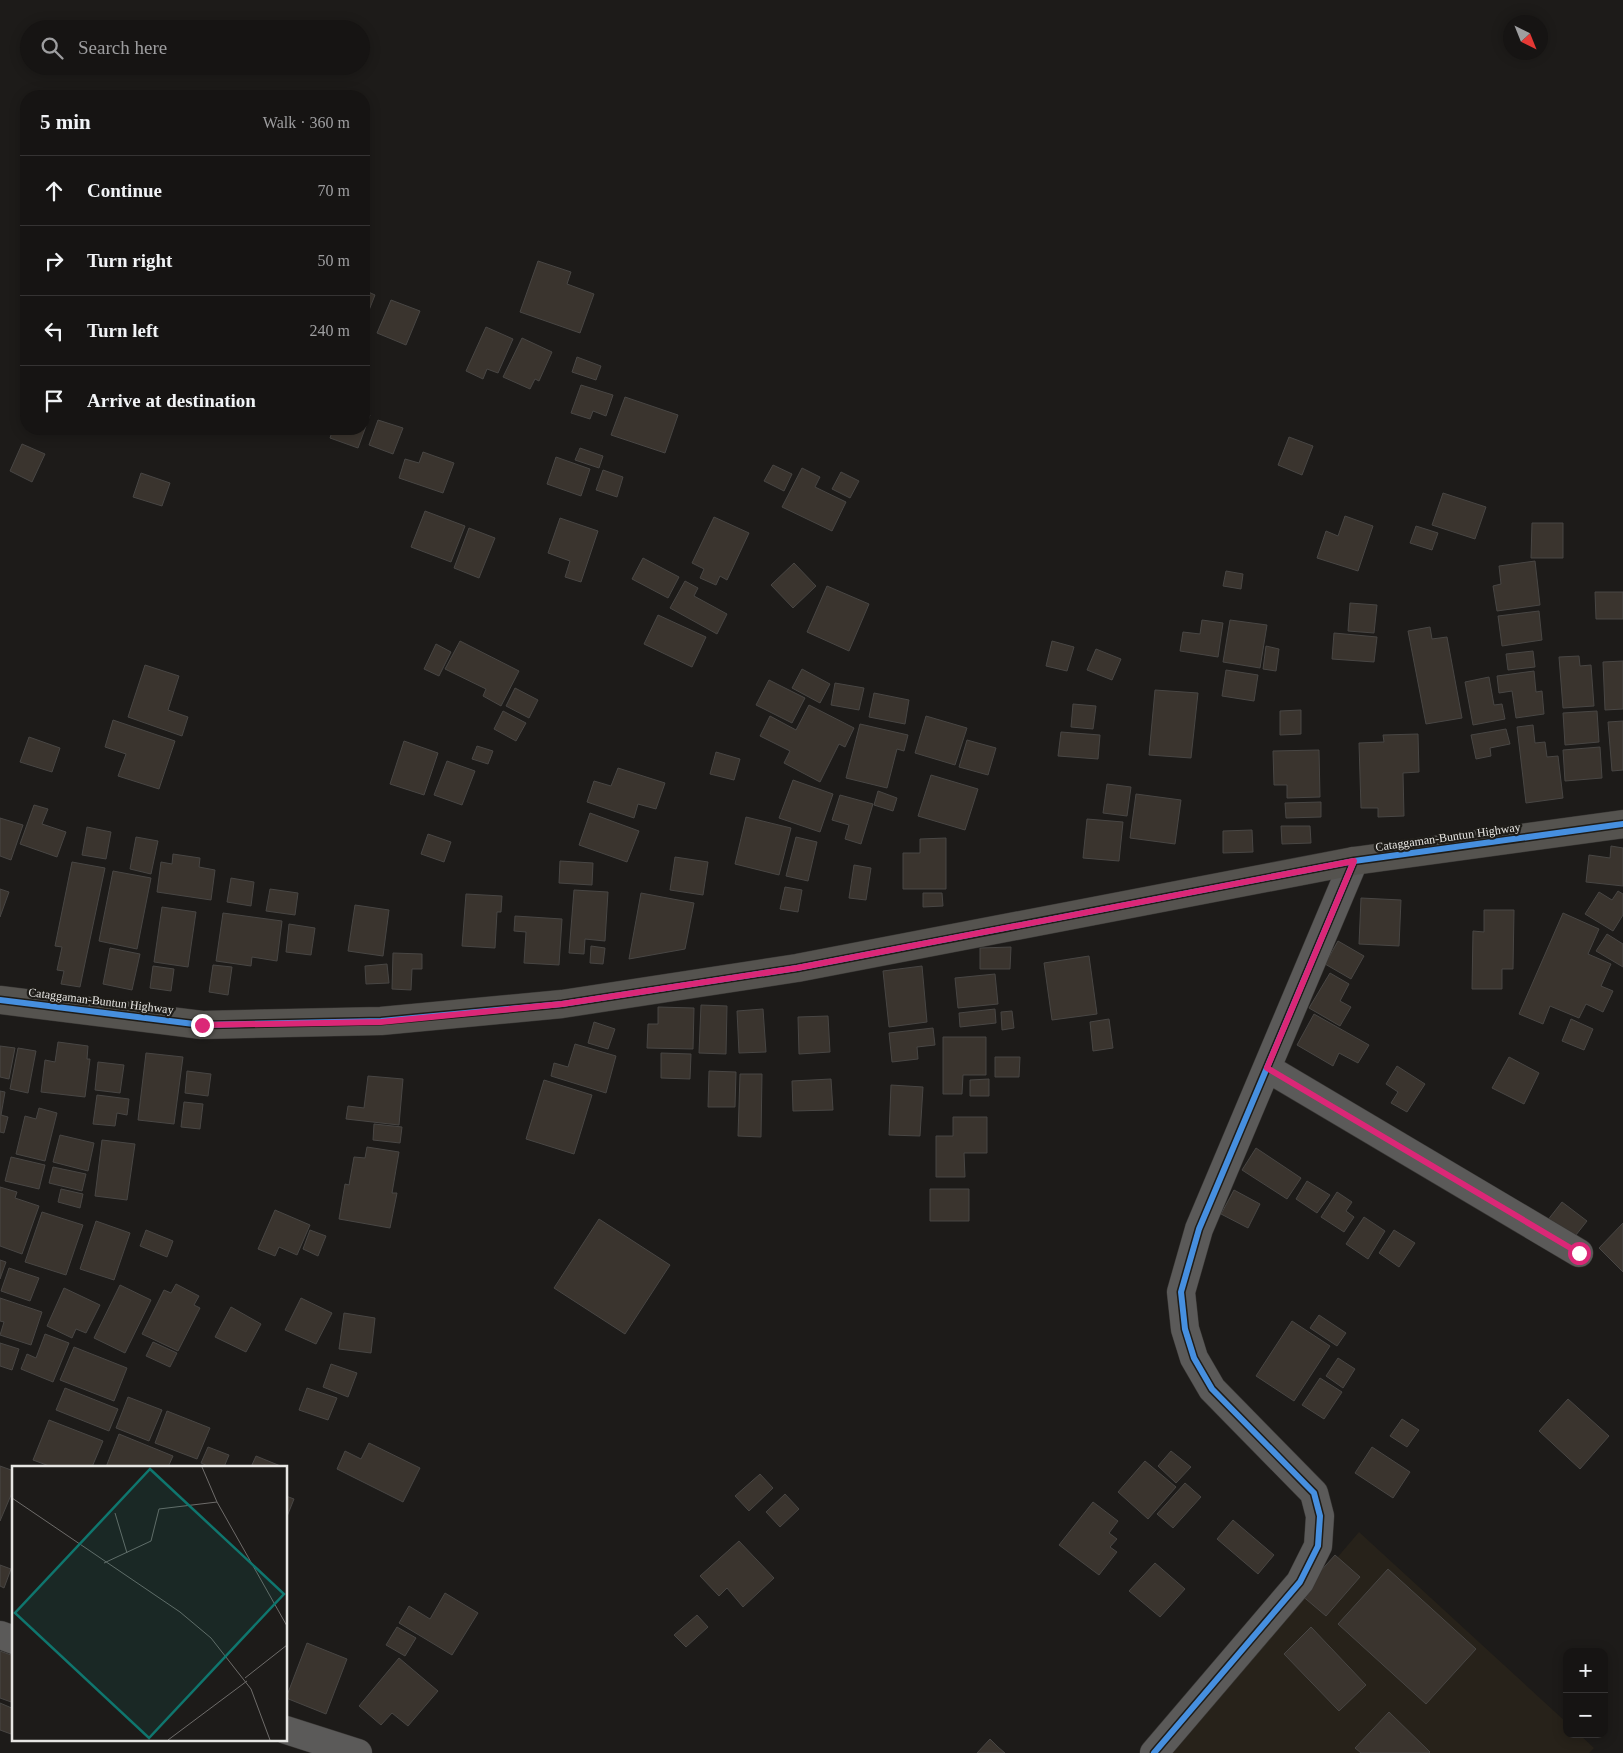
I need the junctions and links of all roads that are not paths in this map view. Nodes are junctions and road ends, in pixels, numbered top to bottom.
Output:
1 (1623, 824) edge
2 (1354, 861) junction
3 (0, 1000) edge
4 (1267, 1068) junction
5 (1579, 1253) dead end
6 (0, 1635) edge
7 (12, 1639) edge
8 (288, 1731) edge
9 (358, 1753) edge
10 (1154, 1753) edge

1 - 2 street, Cataggaman-Buntun Highway
2 - 3 street, Cataggaman-Buntun Highway
2 - 4 street
4 - 5 street
4 - 10 street
6 - 7 street
8 - 9 street

